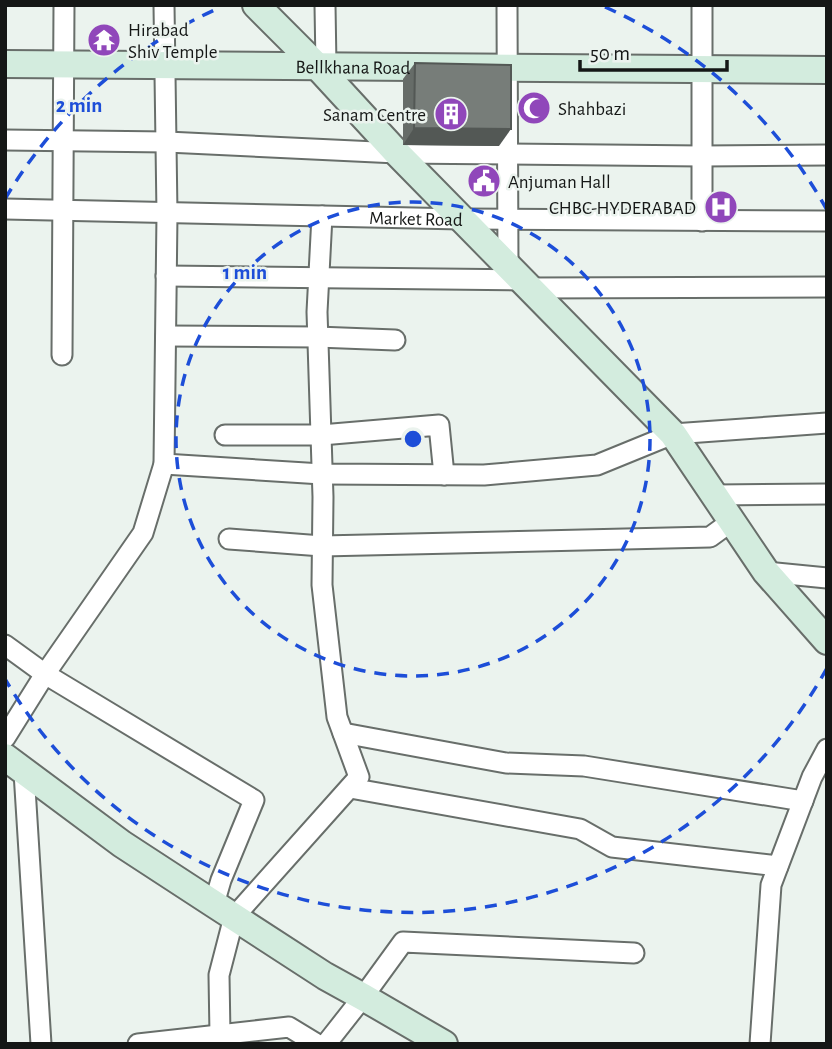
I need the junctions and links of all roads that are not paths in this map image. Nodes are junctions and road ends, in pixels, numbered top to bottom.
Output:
1 (64, 5) edge
2 (164, 5) edge
3 (256, 5) edge
4 (325, 5) edge
5 (506, 5) edge
6 (702, 5) edge
7 (5, 64) edge
8 (64, 64) junction
9 (166, 65) junction
10 (321, 66) junction
11 (507, 67) junction
12 (702, 69) junction
13 (827, 70) edge
14 (5, 140) edge
15 (63, 141) junction
16 (167, 142) junction
17 (397, 153) junction
18 (507, 153) junction
19 (827, 155) edge
20 (702, 156) junction
21 (5, 209) edge
22 (63, 210) junction
23 (167, 214) junction
24 (322, 216) junction
25 (461, 219) junction
26 (508, 219) junction
27 (702, 220) junction
28 (827, 221) edge
29 (166, 276) junction
30 (317, 276) junction
31 (520, 278) junction
32 (827, 287) edge
33 (166, 336) junction
34 (317, 337) junction
35 (395, 340) dead end
36 (62, 355) dead end
37 (827, 423) edge
38 (673, 434) junction
39 (225, 435) dead end
40 (321, 435) junction
41 (164, 464) junction
42 (322, 474) junction
43 (443, 475) junction
44 (827, 494) edge
45 (715, 495) junction
46 (732, 521) junction
47 (229, 539) dead end
48 (322, 546) junction
49 (766, 572) junction
50 (827, 578) edge
51 (827, 641) edge
52 (5, 645) edge
53 (45, 674) junction
54 (343, 733) junction
55 (5, 737) edge
56 (827, 749) edge
57 (15, 764) edge
58 (350, 788) junction
59 (803, 802) junction
60 (778, 866) junction
61 (224, 910) junction
62 (634, 953) dead end
63 (363, 997) junction
64 (221, 1039) edge
65 (162, 1042) edge
66 (41, 1044) edge
67 (138, 1044) edge
68 (317, 1044) edge
69 (326, 1044) edge
70 (444, 1044) edge
71 (760, 1044) edge

1 - 8 street
2 - 9 street
3 - 10 street
4 - 10 street
5 - 11 street
6 - 12 street
7 - 8 street, Bellkhana Road
8 - 9 street, Bellkhana Road
8 - 15 street
9 - 10 street, Bellkhana Road
9 - 16 street
10 - 11 street, Bellkhana Road
10 - 17 street
11 - 12 street, Bellkhana Road
11 - 18 street
12 - 13 street, Bellkhana Road
12 - 20 street
14 - 15 street
15 - 16 street
15 - 22 street
16 - 17 street
16 - 23 street
17 - 18 street
17 - 25 street
18 - 20 street
18 - 26 street
19 - 20 street
20 - 27 street
21 - 22 street, Market Road
22 - 23 street, Market Road
22 - 36 street
23 - 24 street, Market Road
23 - 29 street
24 - 25 street, Market Road
24 - 30 street
25 - 26 street, Market Road
25 - 31 street
26 - 27 street, Market Road
26 - 31 street
27 - 28 street, Market Road
29 - 30 street
29 - 33 street
30 - 31 street
30 - 34 street
31 - 32 street
31 - 38 street
33 - 34 street
33 - 41 street
34 - 35 street
34 - 40 street
37 - 38 street
38 - 43 street
38 - 45 street
39 - 40 street
40 - 42 street
40 - 43 street
41 - 42 street
41 - 53 street
42 - 43 street
42 - 48 street
44 - 45 street
45 - 46 street
46 - 48 street
46 - 49 street
47 - 48 street
48 - 54 street
49 - 50 street
49 - 51 street
52 - 53 street
53 - 55 street
53 - 61 street
54 - 58 street
54 - 59 street
56 - 59 street
57 - 61 street
57 - 66 street
58 - 60 street
58 - 61 street
59 - 60 street
60 - 71 street
61 - 63 street
61 - 64 street
62 - 63 street
63 - 69 street
63 - 70 street
64 - 65 street
64 - 68 street
65 - 67 street

